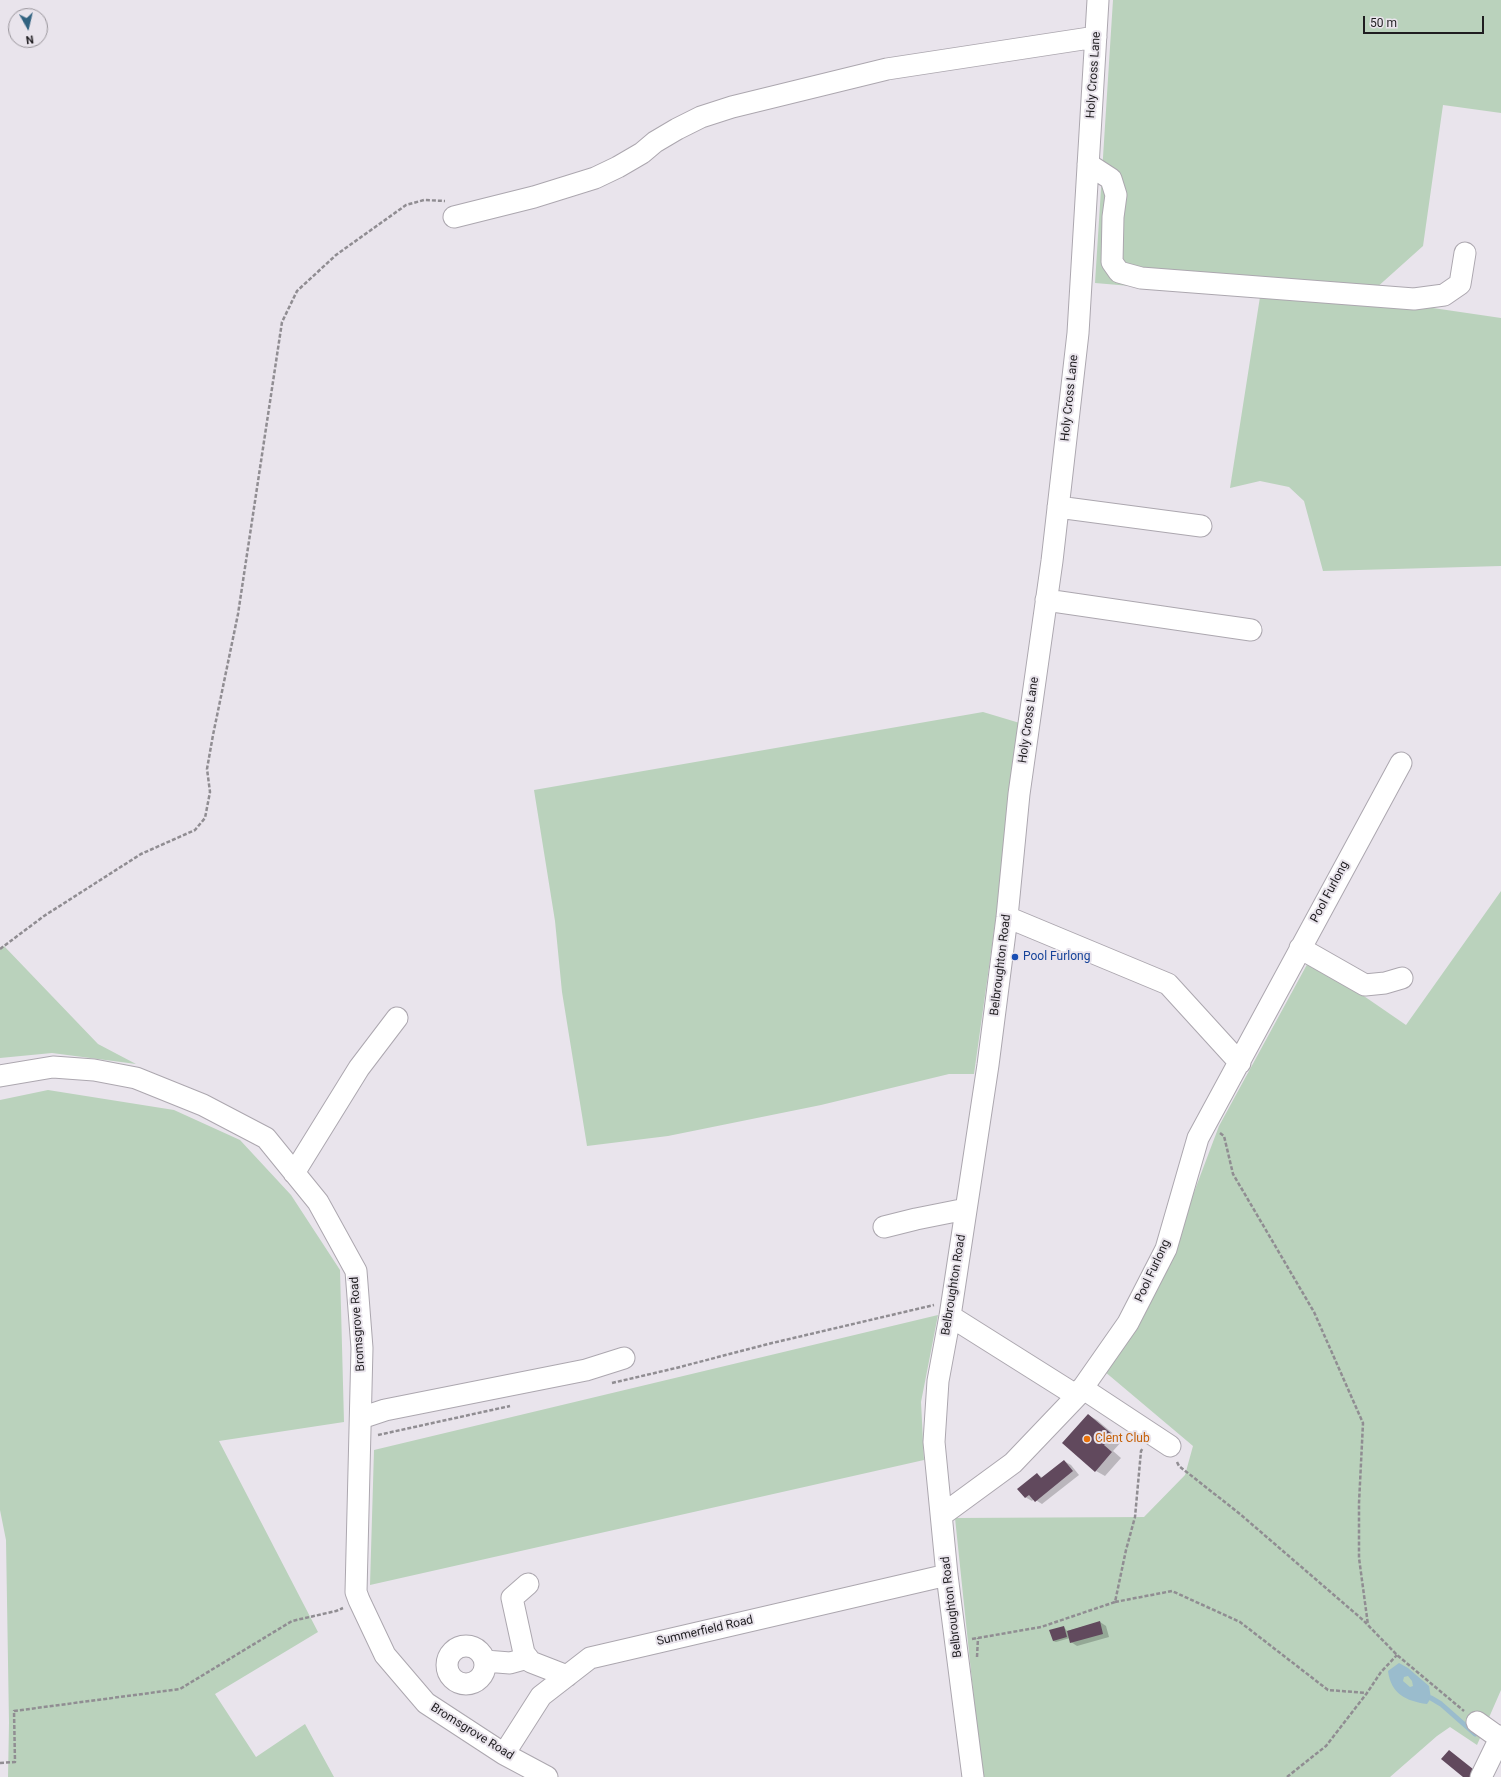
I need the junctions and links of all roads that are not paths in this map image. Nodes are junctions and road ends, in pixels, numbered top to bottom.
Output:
1 (1098, 0) edge
2 (1096, 37) junction
3 (1088, 164) junction
4 (450, 209) road end
5 (1465, 253) dead end
6 (1058, 507) junction
7 (1201, 526) dead end
8 (1046, 600) junction
9 (1251, 630) dead end
10 (1401, 763) dead end
11 (1019, 794) joint
12 (1007, 917) junction
13 (1300, 948) junction
14 (1402, 978) dead end
15 (397, 1018) dead end
16 (1240, 1063) junction
17 (0, 1076) edge
18 (294, 1173) junction
19 (966, 1209) junction
20 (884, 1227) dead end
21 (951, 1310) junction
22 (624, 1358) dead end
23 (1079, 1392) junction
24 (361, 1418) junction
25 (1162, 1441) road end
26 (942, 1515) junction
27 (947, 1575) junction
28 (528, 1584) dead end
29 (528, 1658) junction
30 (485, 1661) dead end
31 (567, 1676) junction
32 (1477, 1722) road end
33 (1501, 1738) edge
34 (504, 1754) junction
35 (547, 1777) edge
36 (974, 1777) edge
37 (1481, 1777) edge

1 - 2 street, Holy Cross Lane
2 - 3 street, Holy Cross Lane
2 - 4 street
3 - 5 street
3 - 6 street, Holy Cross Lane
6 - 7 street
6 - 8 street, Holy Cross Lane
8 - 9 street
8 - 11 street, Holy Cross Lane
10 - 13 street, Pool Furlong
11 - 12 street, Belbroughton Road
12 - 16 street
12 - 19 street, Belbroughton Road
13 - 14 street
13 - 16 street, Pool Furlong
15 - 18 street
16 - 23 street, Pool Furlong
17 - 18 street, Bromsgrove Road
18 - 24 street, Bromsgrove Road
19 - 20 street
19 - 21 street, Belbroughton Road
21 - 23 street
21 - 26 street, Belbroughton Road
22 - 24 street
23 - 25 street
23 - 26 street, Pool Furlong
24 - 34 street, Bromsgrove Road
26 - 27 street, Belbroughton Road
27 - 31 street, Summerfield Road
27 - 36 street, Belbroughton Road
28 - 29 street
29 - 30 street
29 - 31 street
31 - 34 street, Summerfield Road
32 - 33 street
33 - 37 street
34 - 35 street, Bromsgrove Road

